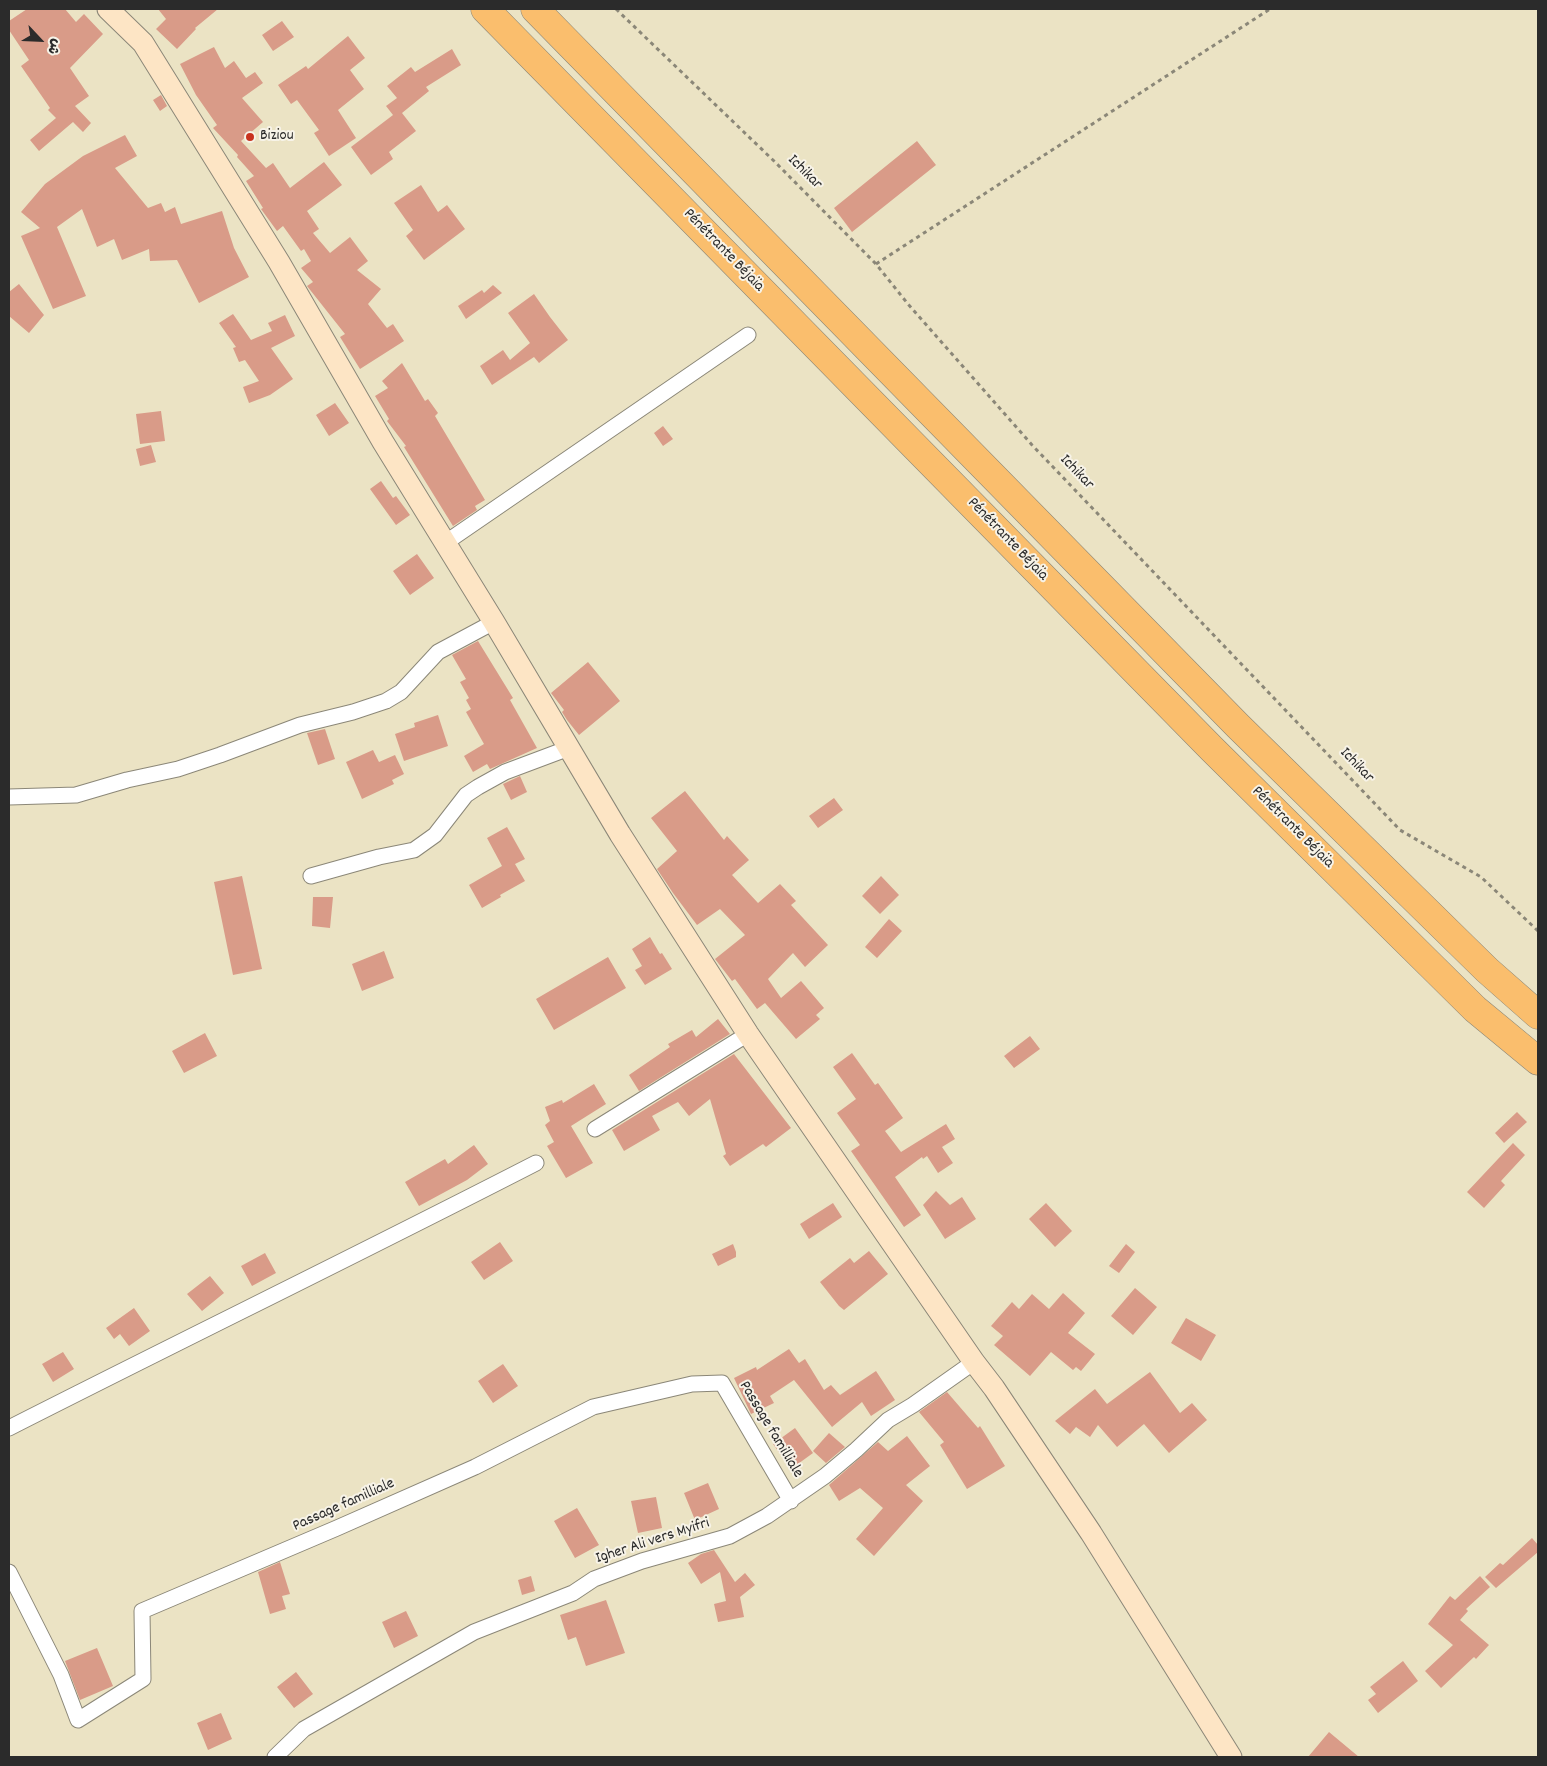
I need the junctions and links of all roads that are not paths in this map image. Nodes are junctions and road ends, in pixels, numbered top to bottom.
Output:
1 (108, 9) edge
2 (485, 9) edge
3 (535, 9) edge
4 (748, 335) dead end
5 (445, 543) junction
6 (494, 622) junction
7 (569, 748) junction
8 (9, 797) edge
9 (311, 876) dead end
10 (1538, 1015) edge
11 (748, 1034) junction
12 (1538, 1061) edge
13 (595, 1129) dead end
14 (536, 1162) dead end
15 (974, 1362) junction
16 (9, 1428) edge
17 (791, 1501) junction
18 (9, 1572) edge
19 (275, 1757) edge
20 (1231, 1757) edge

1 - 5 main road
2 - 12 highway, Pénétrante Béjaïa
3 - 10 highway
4 - 5 street
5 - 6 main road
6 - 7 main road
6 - 8 street
7 - 9 street
7 - 11 main road
11 - 13 street
11 - 15 main road
14 - 16 street
15 - 17 street, Igher Ali vers Myifri
15 - 20 main road
17 - 18 street, Passage familliale
17 - 19 street, Igher Ali vers Myifri

